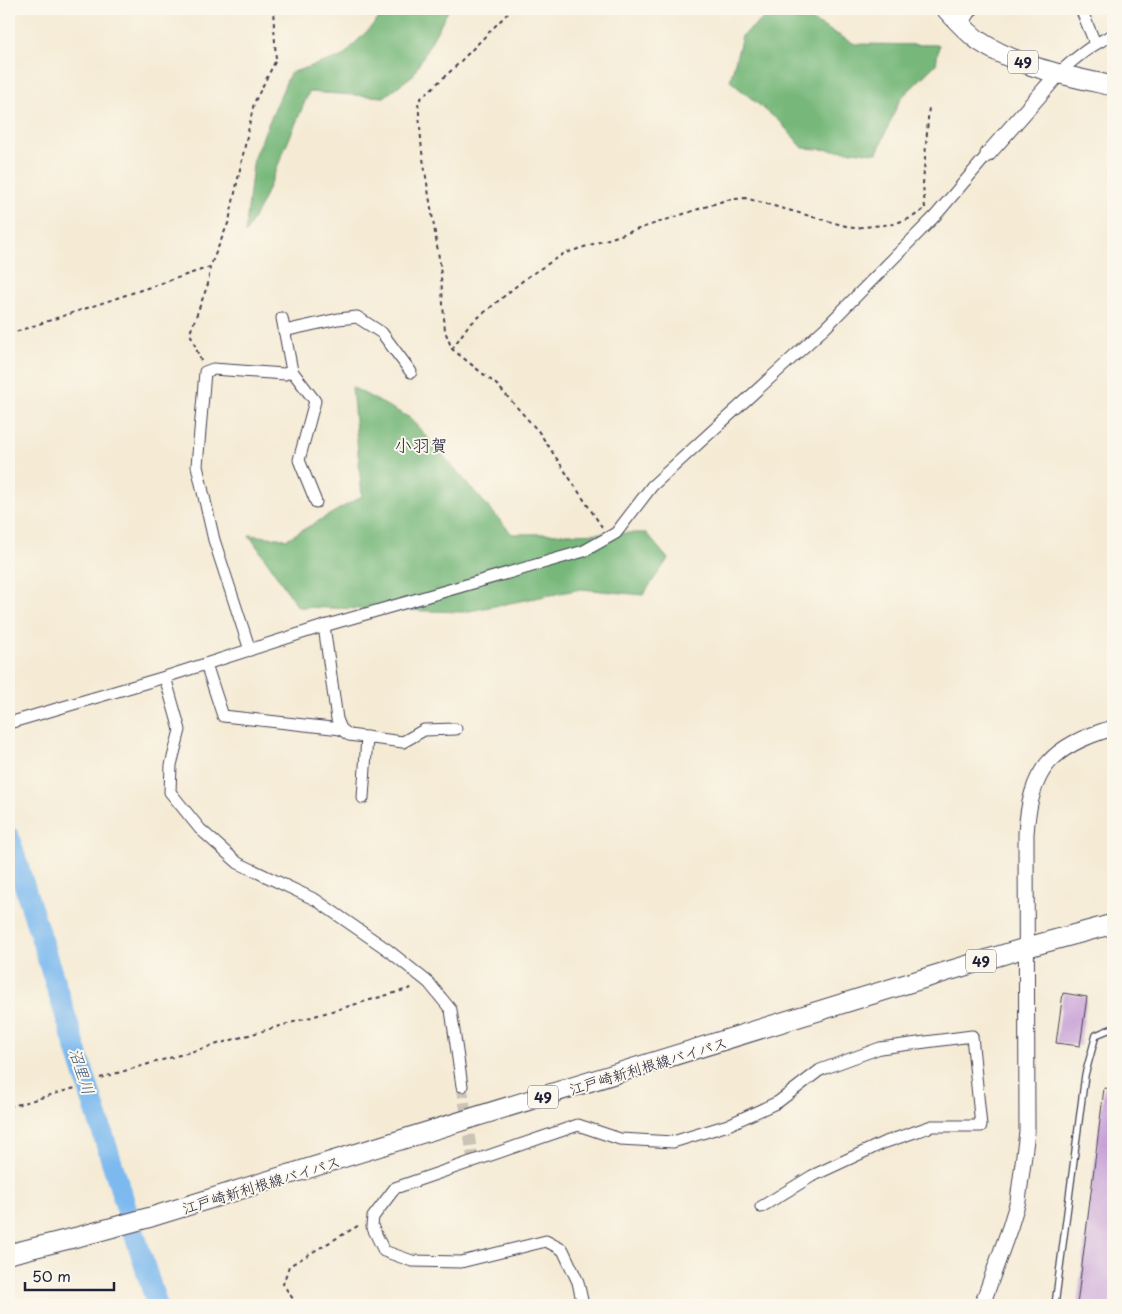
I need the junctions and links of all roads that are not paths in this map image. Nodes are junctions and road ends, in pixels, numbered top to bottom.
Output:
1 (946, 9) edge
2 (973, 9) edge
3 (1081, 9) edge
4 (961, 25) junction
5 (1113, 35) edge
6 (1095, 43) junction
7 (1059, 73) junction
8 (1113, 86) edge
9 (988, 154) joint
10 (282, 318) dead end
11 (284, 331) junction
12 (292, 371) junction
13 (411, 372) dead end
14 (316, 502) dead end
15 (324, 626) junction
16 (250, 650) junction
17 (206, 664) junction
18 (165, 677) junction
19 (9, 723) edge
20 (456, 728) dead end
21 (1113, 728) edge
22 (342, 729) junction
23 (367, 737) junction
24 (363, 798) dead end
25 (1113, 924) edge
26 (1028, 947) junction
27 (1113, 1028) edge
28 (462, 1086) tunnel mouth
29 (761, 1207) dead end
30 (9, 1254) edge
31 (583, 1305) edge
32 (982, 1305) edge
33 (1055, 1305) edge

1 - 4 main road, 49
2 - 4 street
3 - 6 street
4 - 7 main road, 49
5 - 6 street
6 - 7 street
7 - 8 main road, 49
7 - 9 street
9 - 15 street
10 - 11 street
11 - 12 street
11 - 13 street
12 - 14 street
12 - 16 street
15 - 16 street
15 - 22 street
16 - 17 street
17 - 18 street
17 - 22 street
18 - 19 street
18 - 28 street
20 - 23 street
21 - 26 street
22 - 23 street
23 - 24 street
25 - 26 main road, 江戸崎新利根線バイパス / 49
26 - 30 main road, 江戸崎新利根線バイパス / 49
26 - 32 street
27 - 33 lane
29 - 31 street

